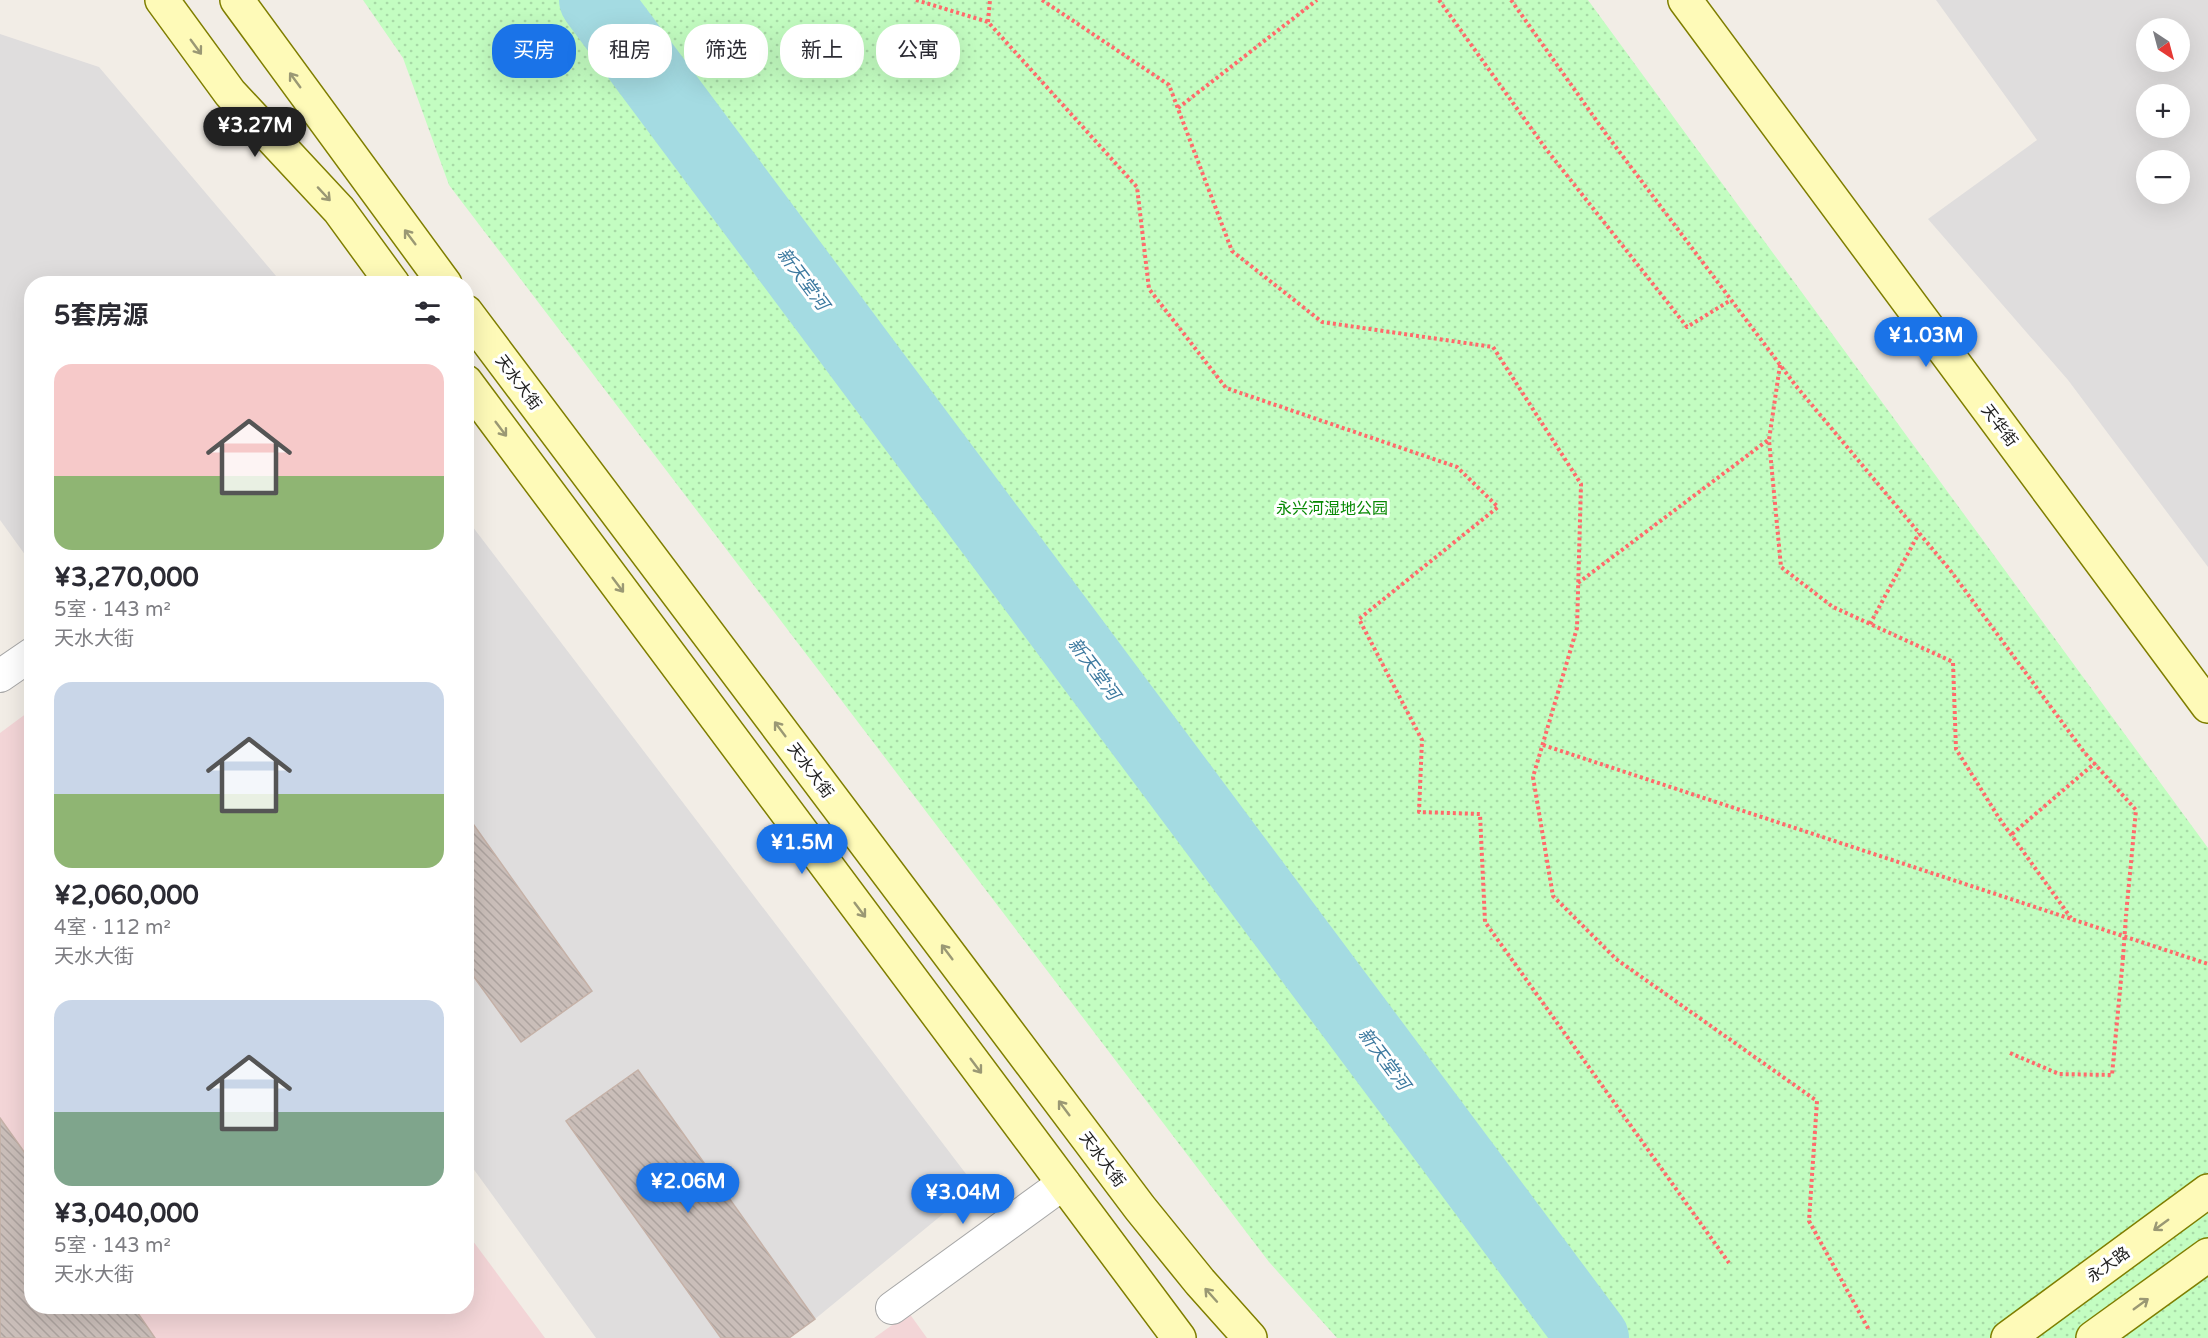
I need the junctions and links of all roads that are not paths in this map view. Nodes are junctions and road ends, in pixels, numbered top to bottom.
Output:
1 (162, 0) edge
2 (237, 0) edge
3 (1685, 0) edge
4 (387, 276) edge
5 (440, 276) edge
6 (474, 323) edge
7 (474, 393) edge
8 (24, 660) edge
9 (0, 676) edge
10 (2208, 706) edge
11 (1064, 1183) junction
12 (2208, 1191) edge
13 (2208, 1255) edge
14 (892, 1308) dead end
15 (1179, 1338) edge
16 (1250, 1338) edge
17 (2008, 1338) edge
18 (2093, 1338) edge

1 -> 4 main road
5 -> 2 main road
3 - 10 main road, 天华街
16 -> 6 main road, 天水大街
7 -> 11 main road
8 - 9 street
11 - 14 street
11 - 15 main road
12 -> 17 main road, 永大路
18 -> 13 main road

